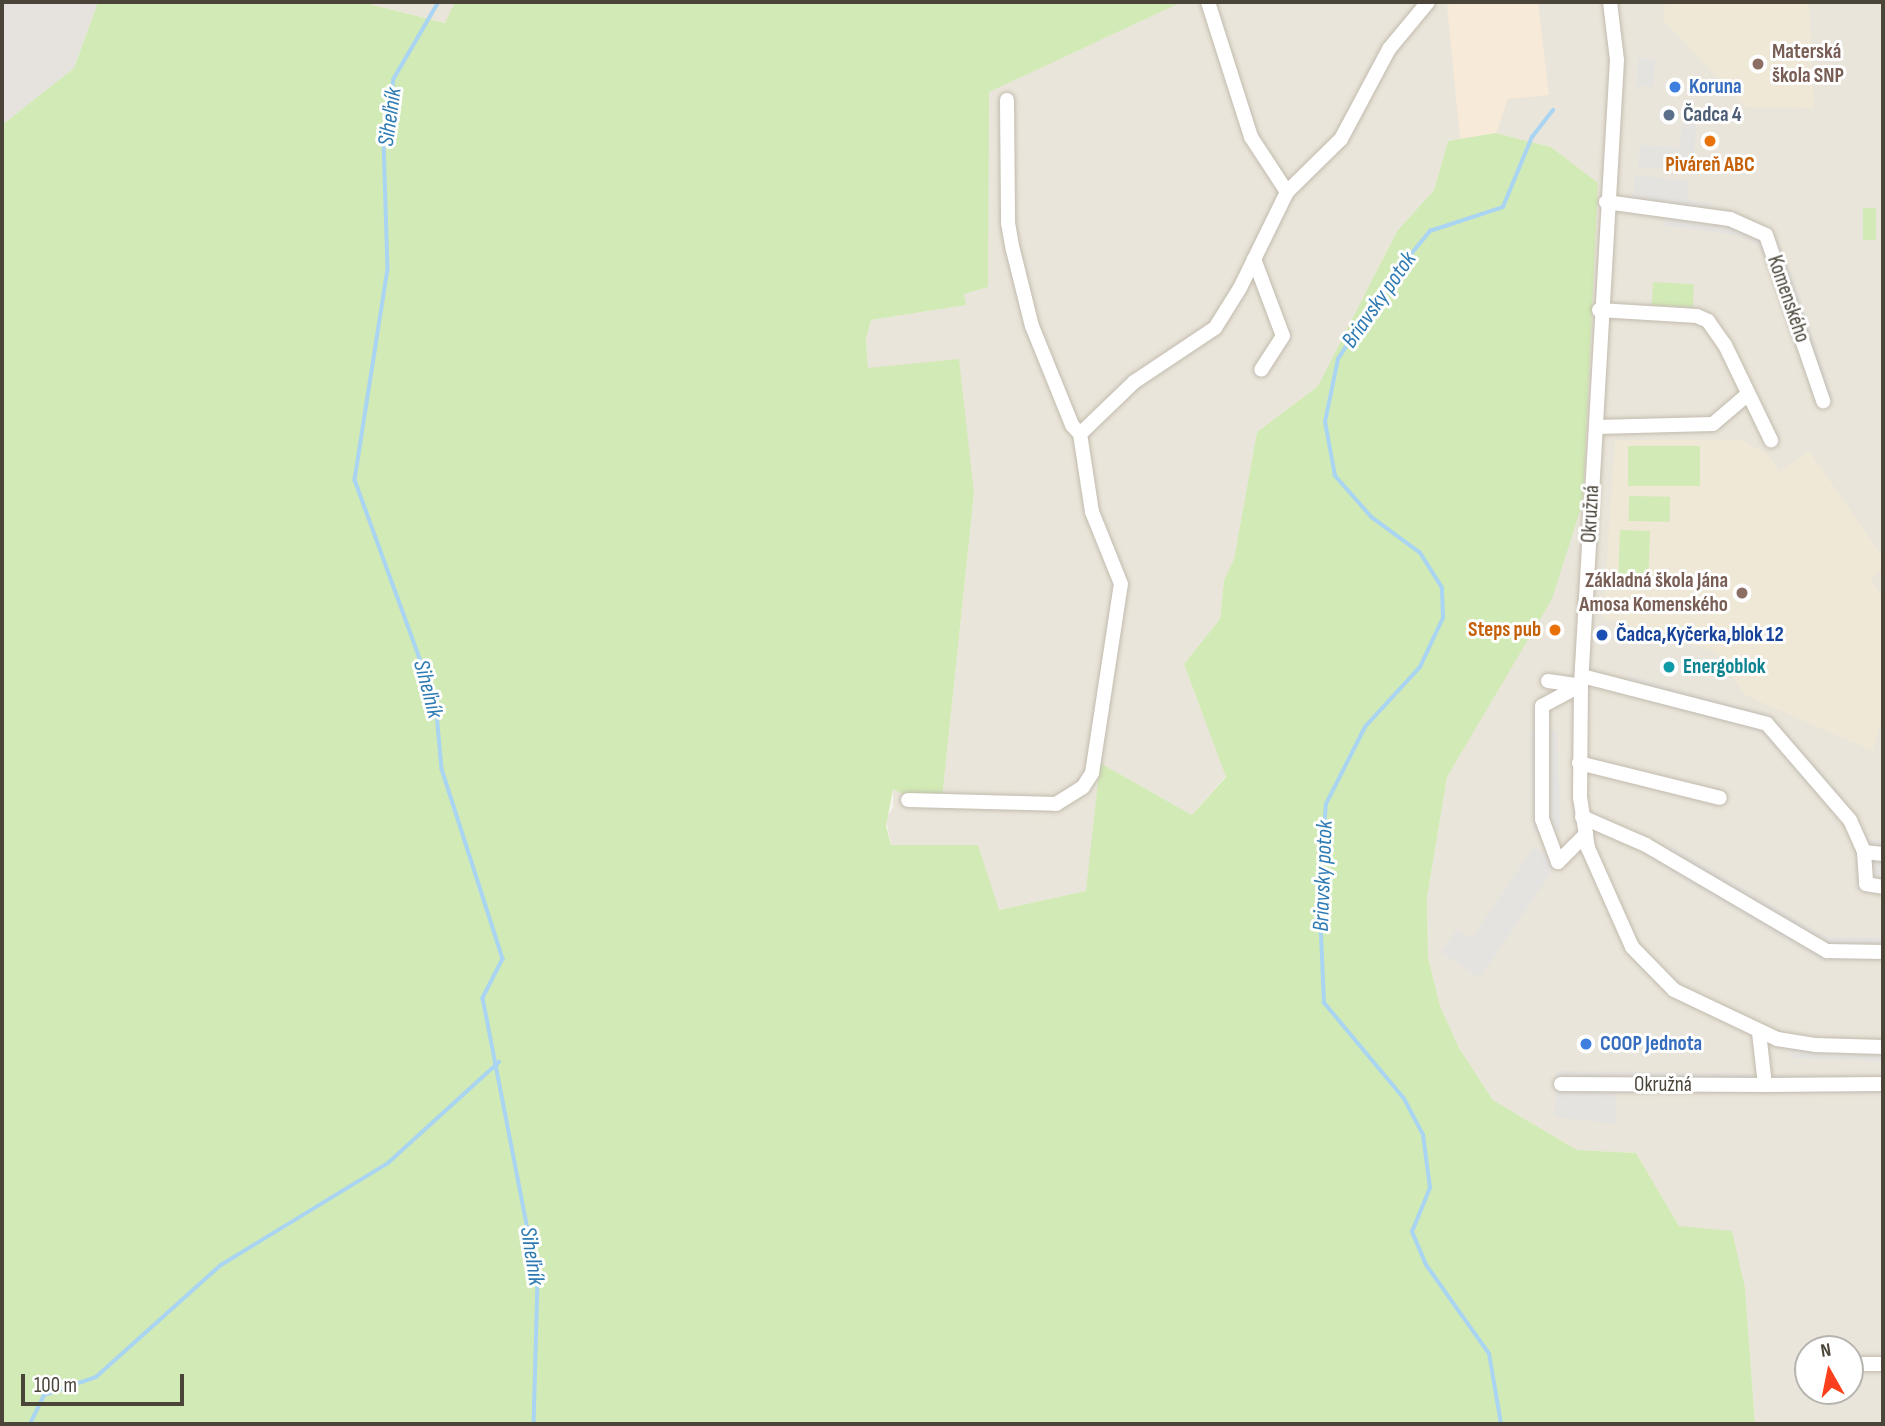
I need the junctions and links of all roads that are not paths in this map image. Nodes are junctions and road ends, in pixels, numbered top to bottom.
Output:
1 (1208, 2) edge
2 (1428, 2) edge
3 (1610, 2) edge
4 (1007, 100) dead end
5 (1287, 192) junction
6 (1606, 202) junction
7 (1254, 259) junction
8 (1599, 310) junction
9 (1261, 370) dead end
10 (1748, 394) junction
11 (1823, 401) dead end
12 (1596, 427) junction
13 (1080, 434) junction
14 (1772, 440) dead end
15 (1582, 680) junction
16 (1548, 681) dead end
17 (1579, 763) junction
18 (1720, 798) dead end
19 (908, 800) dead end
20 (1583, 817) junction
21 (1586, 834) junction
22 (1864, 852) junction
23 (1883, 854) edge
24 (1883, 887) edge
25 (1883, 952) edge
26 (1759, 1032) junction
27 (1883, 1047) edge
28 (1561, 1084) dead end
29 (1883, 1084) edge
30 (1765, 1085) junction
31 (1864, 1364) edge
32 (1883, 1364) edge

1 - 5 street
2 - 5 street
3 - 6 street, Okružná
4 - 13 street
5 - 7 street
6 - 8 street, Okružná
6 - 11 street, Komenského
7 - 9 street
7 - 13 street
8 - 10 street
8 - 12 street, Okružná
10 - 12 street
10 - 14 street
12 - 15 street, Okružná
13 - 19 street
15 - 16 street
15 - 17 street, Okružná
15 - 21 street
15 - 22 street
17 - 18 street
17 - 20 street, Okružná
20 - 21 street, Okružná
20 - 25 street
21 - 26 street, Okružná
22 - 23 street
22 - 24 street
26 - 27 street, Okružná
26 - 30 street
28 - 30 street, Okružná
29 - 30 street, Okružná
31 - 32 street

